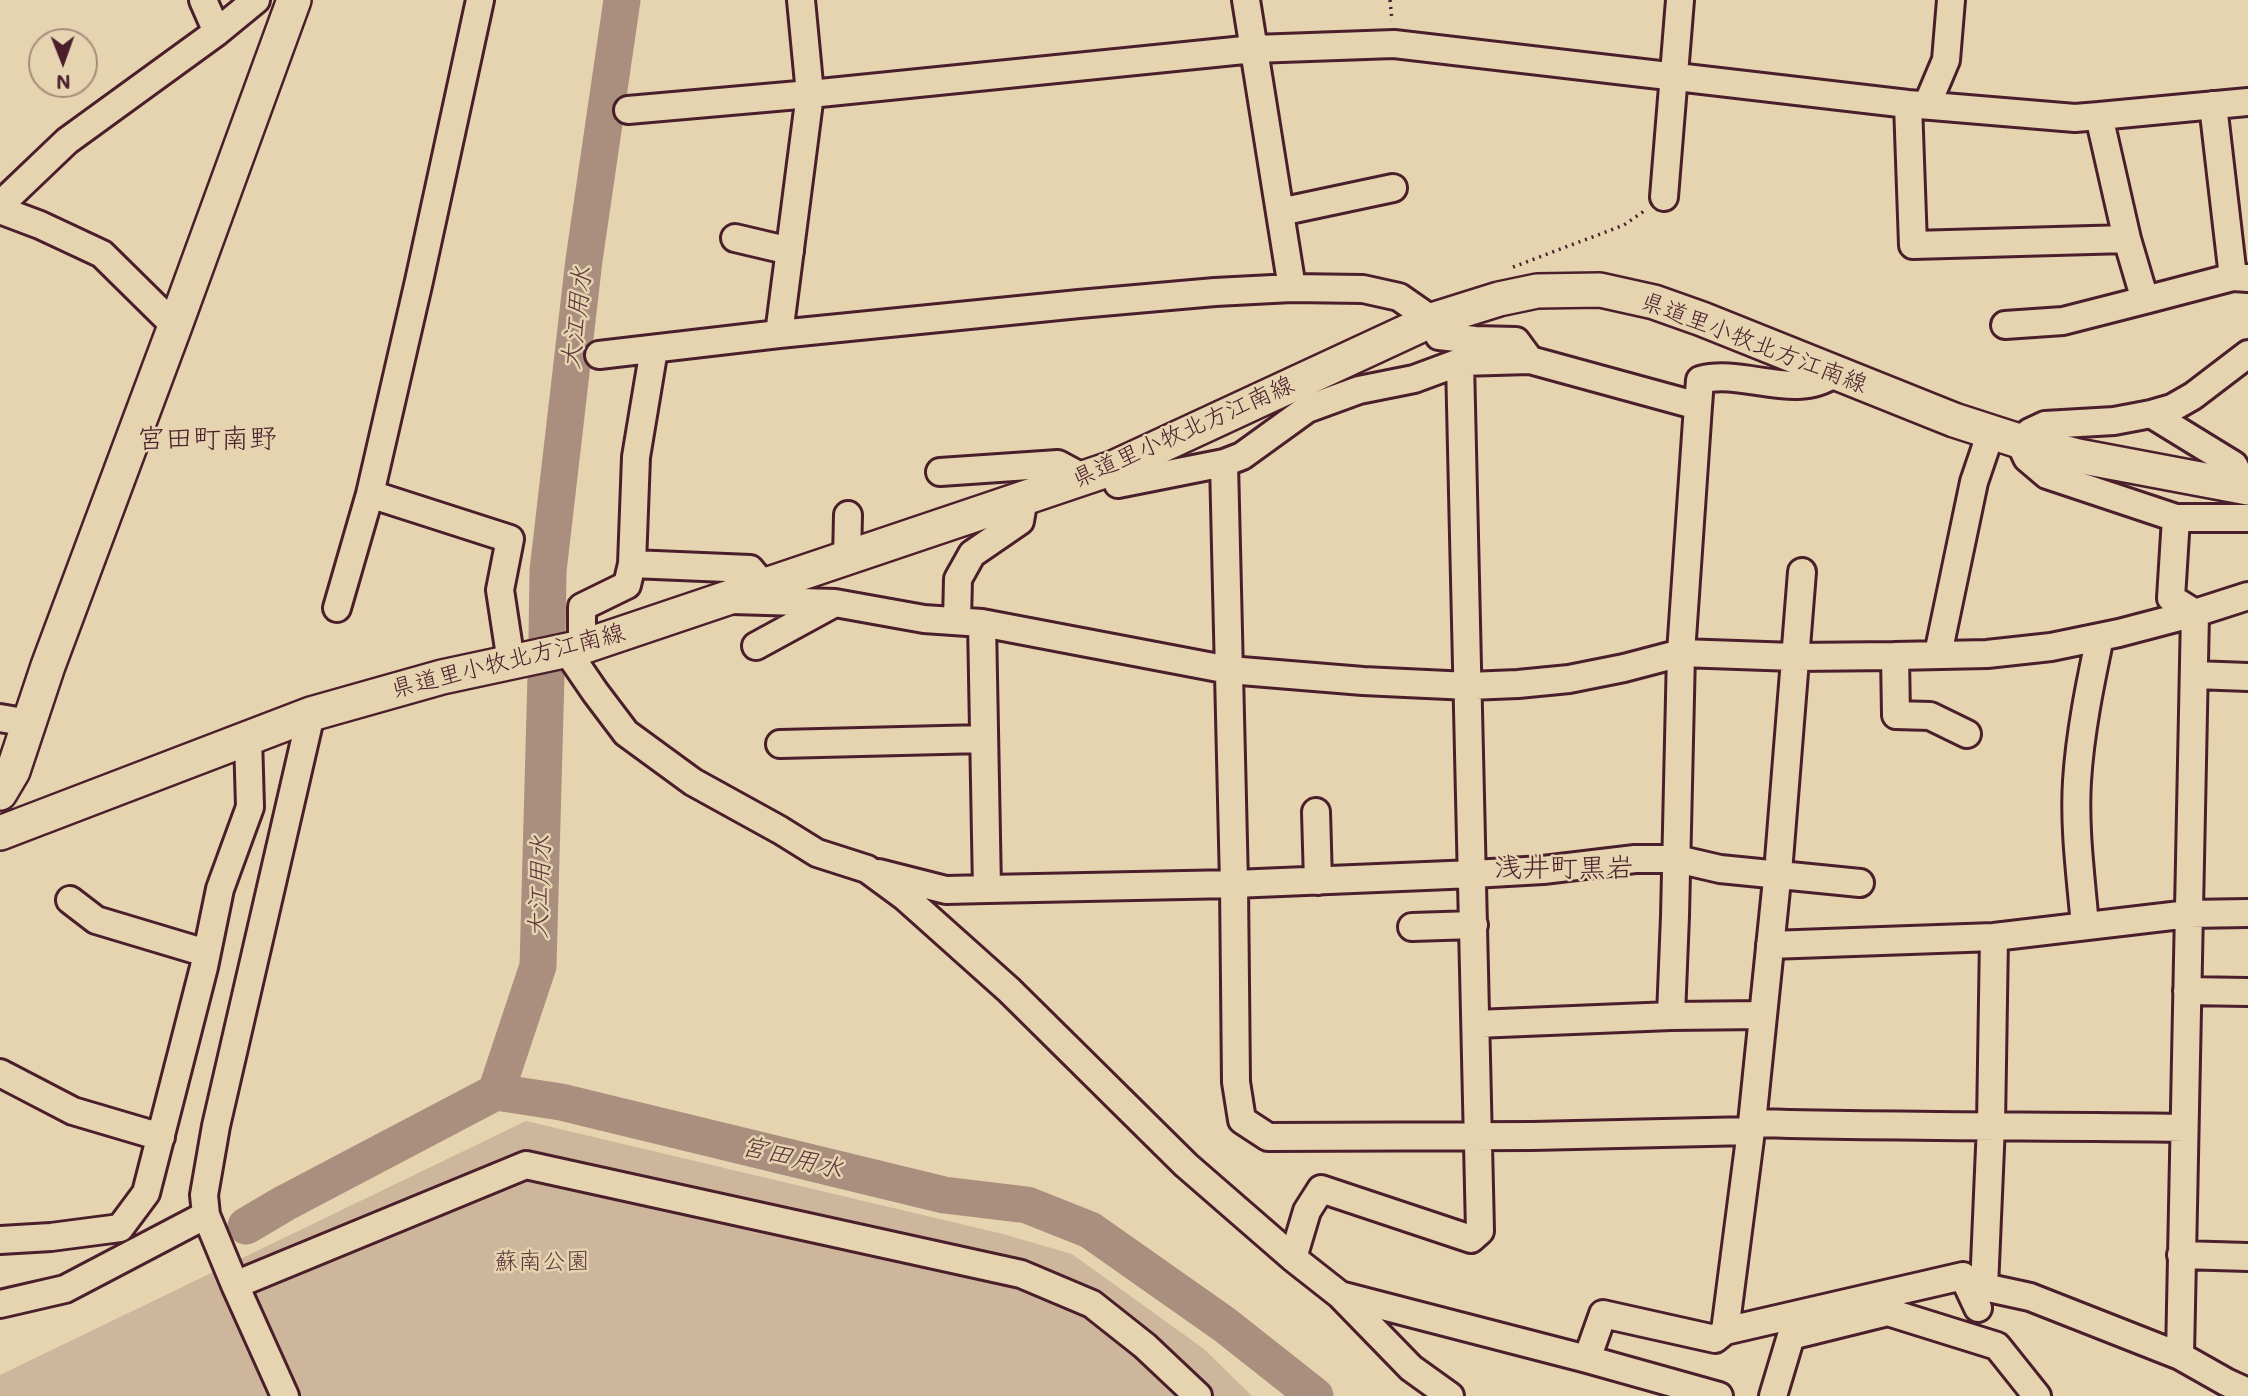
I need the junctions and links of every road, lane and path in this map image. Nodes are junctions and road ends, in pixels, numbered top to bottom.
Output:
1 (203, 0) edge
2 (256, 0) edge
3 (294, 0) edge
4 (480, 0) edge
5 (802, 0) edge
6 (1246, 0) edge
7 (1680, 0) edge
8 (1951, 0) edge
9 (217, 32) junction
10 (1254, 49) junction
11 (1672, 76) junction
12 (810, 94) junction
13 (2248, 102) edge
14 (1918, 105) junction
15 (2213, 105) junction
16 (628, 110) dead end
17 (2099, 116) junction
18 (1393, 188) dead end
19 (1664, 197) joint
20 (0, 205) edge
21 (0, 210) edge
22 (1280, 212) junction
23 (735, 238) dead end
24 (2127, 239) junction
25 (790, 251) junction
26 (1509, 268) dead end
27 (2240, 278) edge
28 (1292, 288) junction
29 (2144, 300) junction
30 (1432, 320) junction
31 (2005, 325) dead end
32 (176, 326) junction
33 (779, 334) junction
34 (654, 349) junction
35 (2248, 354) edge
36 (599, 355) dead end
37 (1530, 360) junction
38 (1460, 362) junction
39 (1835, 373) junction
40 (1698, 407) junction
41 (2151, 414) junction
42 (2005, 437) junction
43 (1224, 463) junction
44 (940, 472) dead end
45 (1098, 473) junction
46 (370, 494) junction
47 (1024, 498) junction
48 (2246, 498) edge
49 (848, 515) dead end
50 (2176, 518) junction
51 (847, 558) junction
52 (632, 564) junction
53 (1802, 572) dead end
54 (764, 586) junction
55 (2248, 596) edge
56 (724, 600) junction
57 (835, 603) junction
58 (337, 608) dead end
59 (2195, 613) junction
60 (970, 622) junction
61 (2100, 637) junction
62 (756, 646) dead end
63 (575, 649) junction
64 (1681, 653) junction
65 (1938, 654) junction
66 (1895, 656) junction
67 (1794, 657) junction
68 (510, 662) junction
69 (1229, 670) junction
70 (2195, 675) junction
71 (2248, 677) edge
72 (1469, 686) junction
73 (311, 714) junction
74 (15, 720) edge
75 (1968, 734) dead end
76 (248, 738) junction
77 (983, 739) junction
78 (780, 744) dead end
79 (0, 793) edge
80 (1316, 812) dead end
81 (0, 833) edge
82 (1677, 859) junction
83 (867, 869) junction
84 (1473, 874) junction
85 (1778, 874) junction
86 (1318, 881) junction
87 (1860, 883) dead end
88 (1234, 884) junction
89 (987, 889) junction
90 (70, 900) dead end
91 (2248, 913) edge
92 (2189, 915) junction
93 (1474, 925) junction
94 (2085, 926) junction
95 (1412, 927) dead end
96 (1994, 937) junction
97 (1770, 945) junction
98 (206, 953) junction
99 (2187, 991) junction
100 (2248, 992) edge
101 (1763, 1015) junction
102 (1671, 1016) junction
103 (1476, 1024) junction
104 (0, 1073) edge
105 (1991, 1125) junction
106 (1751, 1127) junction
107 (2184, 1128) junction
108 (1478, 1136) junction
109 (161, 1137) junction
110 (206, 1216) junction
111 (0, 1240) edge
112 (2181, 1255) junction
113 (1293, 1258) junction
114 (2248, 1258) edge
115 (234, 1285) junction
116 (1340, 1295) junction
117 (0, 1304) edge
118 (1978, 1308) dead end
119 (1725, 1331) junction
120 (2180, 1356) junction
121 (1587, 1359) junction
122 (2248, 1391) edge
123 (285, 1396) edge
124 (1198, 1396) edge
125 (1450, 1396) edge
126 (1718, 1396) edge
127 (1773, 1396) edge
128 (2037, 1396) edge

1 - 9 street
2 - 9 street
3 - 32 main road
4 - 46 street
5 - 12 street
6 - 10 street
7 - 11 street
8 - 14 street
9 - 20 street
10 - 11 street
10 - 12 street
10 - 22 street
11 - 14 street
11 - 19 street
12 - 16 street
12 - 25 street
13 - 15 street
14 - 17 street
14 - 24 street
15 - 17 street
15 - 27 street
17 - 24 street
18 - 22 street
19 - 26 path
21 - 32 street
22 - 28 street
23 - 25 street
24 - 29 street
25 - 33 street
27 - 29 street
28 - 30 street
28 - 33 street
29 - 31 street
30 - 37 street
30 - 39 main road, 県道里小牧北方江南線
30 - 45 main road, 県道里小牧北方江南線
32 - 74 main road
33 - 34 street
34 - 36 street
34 - 52 street
35 - 41 street
37 - 38 street
37 - 40 street
38 - 43 street
38 - 72 street
39 - 40 street
39 - 42 main road, 県道里小牧北方江南線
40 - 64 street
41 - 42 street
41 - 48 street
42 - 48 main road, 県道里小牧北方江南線
42 - 50 street
42 - 65 street
43 - 45 street
43 - 69 street
44 - 45 street
45 - 47 main road, 県道里小牧北方江南線
46 - 58 street
46 - 68 street
47 - 51 main road, 県道里小牧北方江南線
47 - 60 street
48 - 50 street
49 - 51 street
50 - 59 street
51 - 54 main road, 県道里小牧北方江南線
52 - 54 street
52 - 63 street
53 - 67 street
54 - 56 main road, 県道里小牧北方江南線
55 - 59 street
56 - 57 street
56 - 63 main road, 県道里小牧北方江南線
57 - 60 street
57 - 62 street
59 - 61 street
59 - 70 street
60 - 69 street
60 - 77 street
61 - 65 street
61 - 94 street
63 - 68 main road, 県道里小牧北方江南線
63 - 83 street
64 - 67 street
64 - 72 street
64 - 82 street
65 - 66 street
66 - 67 street
66 - 75 street
67 - 85 street
68 - 73 main road, 県道里小牧北方江南線
69 - 72 street
69 - 88 street
70 - 71 street
70 - 92 street
72 - 84 street
73 - 76 main road, 県道里小牧北方江南線
73 - 110 street
74 - 79 main road
76 - 81 main road, 県道里小牧北方江南線
76 - 98 street
77 - 78 street
77 - 89 street
80 - 86 street
82 - 84 street
82 - 85 street
82 - 102 street
83 - 89 street
83 - 113 street
84 - 86 street
84 - 93 street
85 - 87 street
85 - 97 street
86 - 88 street
88 - 89 street
88 - 108 street
90 - 98 street
91 - 92 street
92 - 94 street
92 - 99 street
93 - 95 street
93 - 103 street
94 - 96 street
96 - 97 street
96 - 105 street
97 - 101 street
98 - 109 street
99 - 100 street
99 - 107 street
101 - 102 street
101 - 106 street
102 - 103 street
103 - 108 street
104 - 109 street
105 - 106 street
105 - 107 street
105 - 120 street
106 - 108 street
106 - 119 street
107 - 112 street
108 - 113 street
109 - 111 street
110 - 115 street
110 - 117 street
112 - 114 street
112 - 120 street
113 - 116 street
115 - 123 street
115 - 124 street
116 - 121 street
116 - 125 street
118 - 119 street
119 - 121 street
120 - 122 street
121 - 126 street
127 - 128 street

